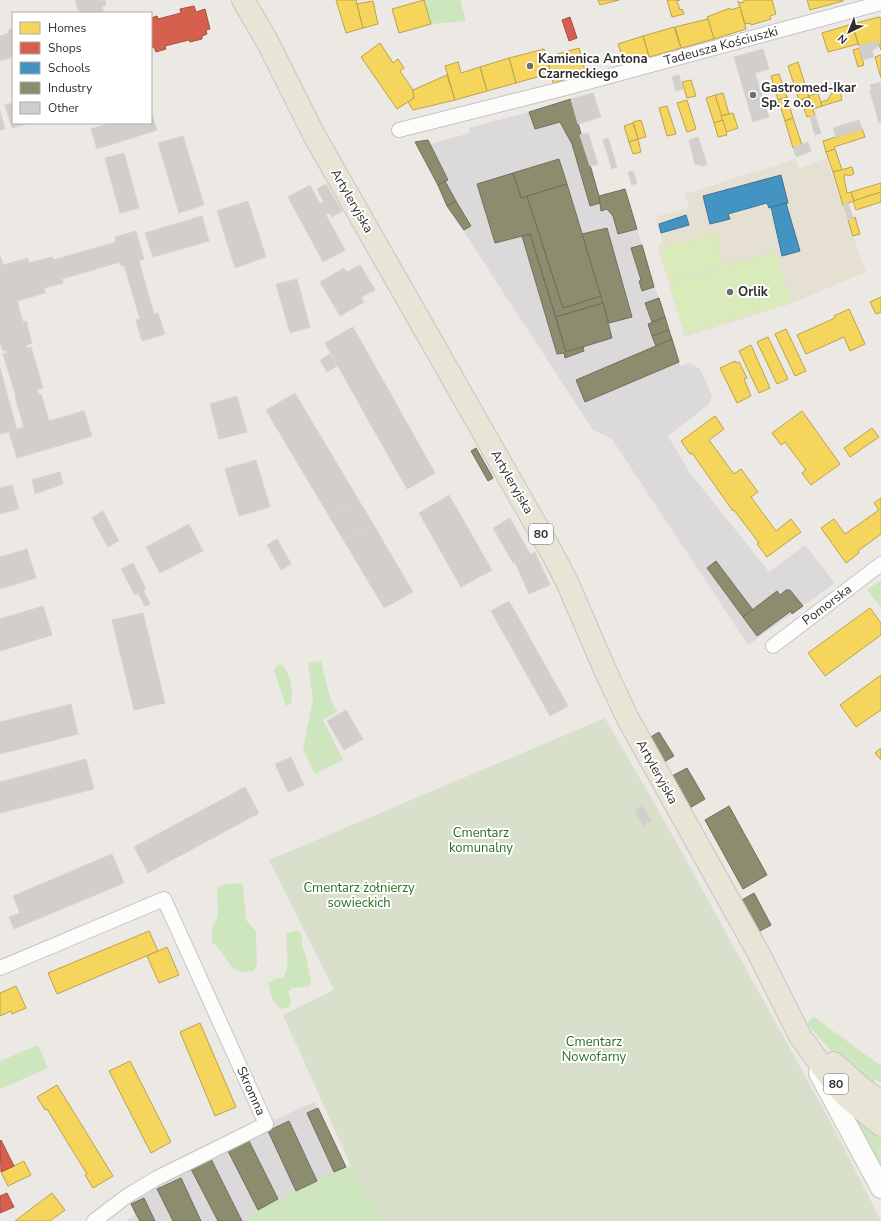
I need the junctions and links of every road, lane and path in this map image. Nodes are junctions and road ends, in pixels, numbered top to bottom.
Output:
1 (243, 0) edge
2 (881, 3) edge
3 (399, 130) dead end
4 (881, 564) edge
5 (772, 646) dead end
6 (0, 968) edge
7 (782, 998) junction
8 (800, 1036) junction
9 (881, 1102) edge
10 (881, 1125) edge
11 (881, 1188) edge
12 (94, 1221) edge

1 - 7 main road, Artyleryjska / 80
2 - 3 street, Tadeusza Kościuszki
4 - 5 street, Pomorska
6 - 12 street, Skromna
7 - 8 main road, Artyleryjska
7 - 9 main road, 80
8 - 10 main road, 80
8 - 11 street

